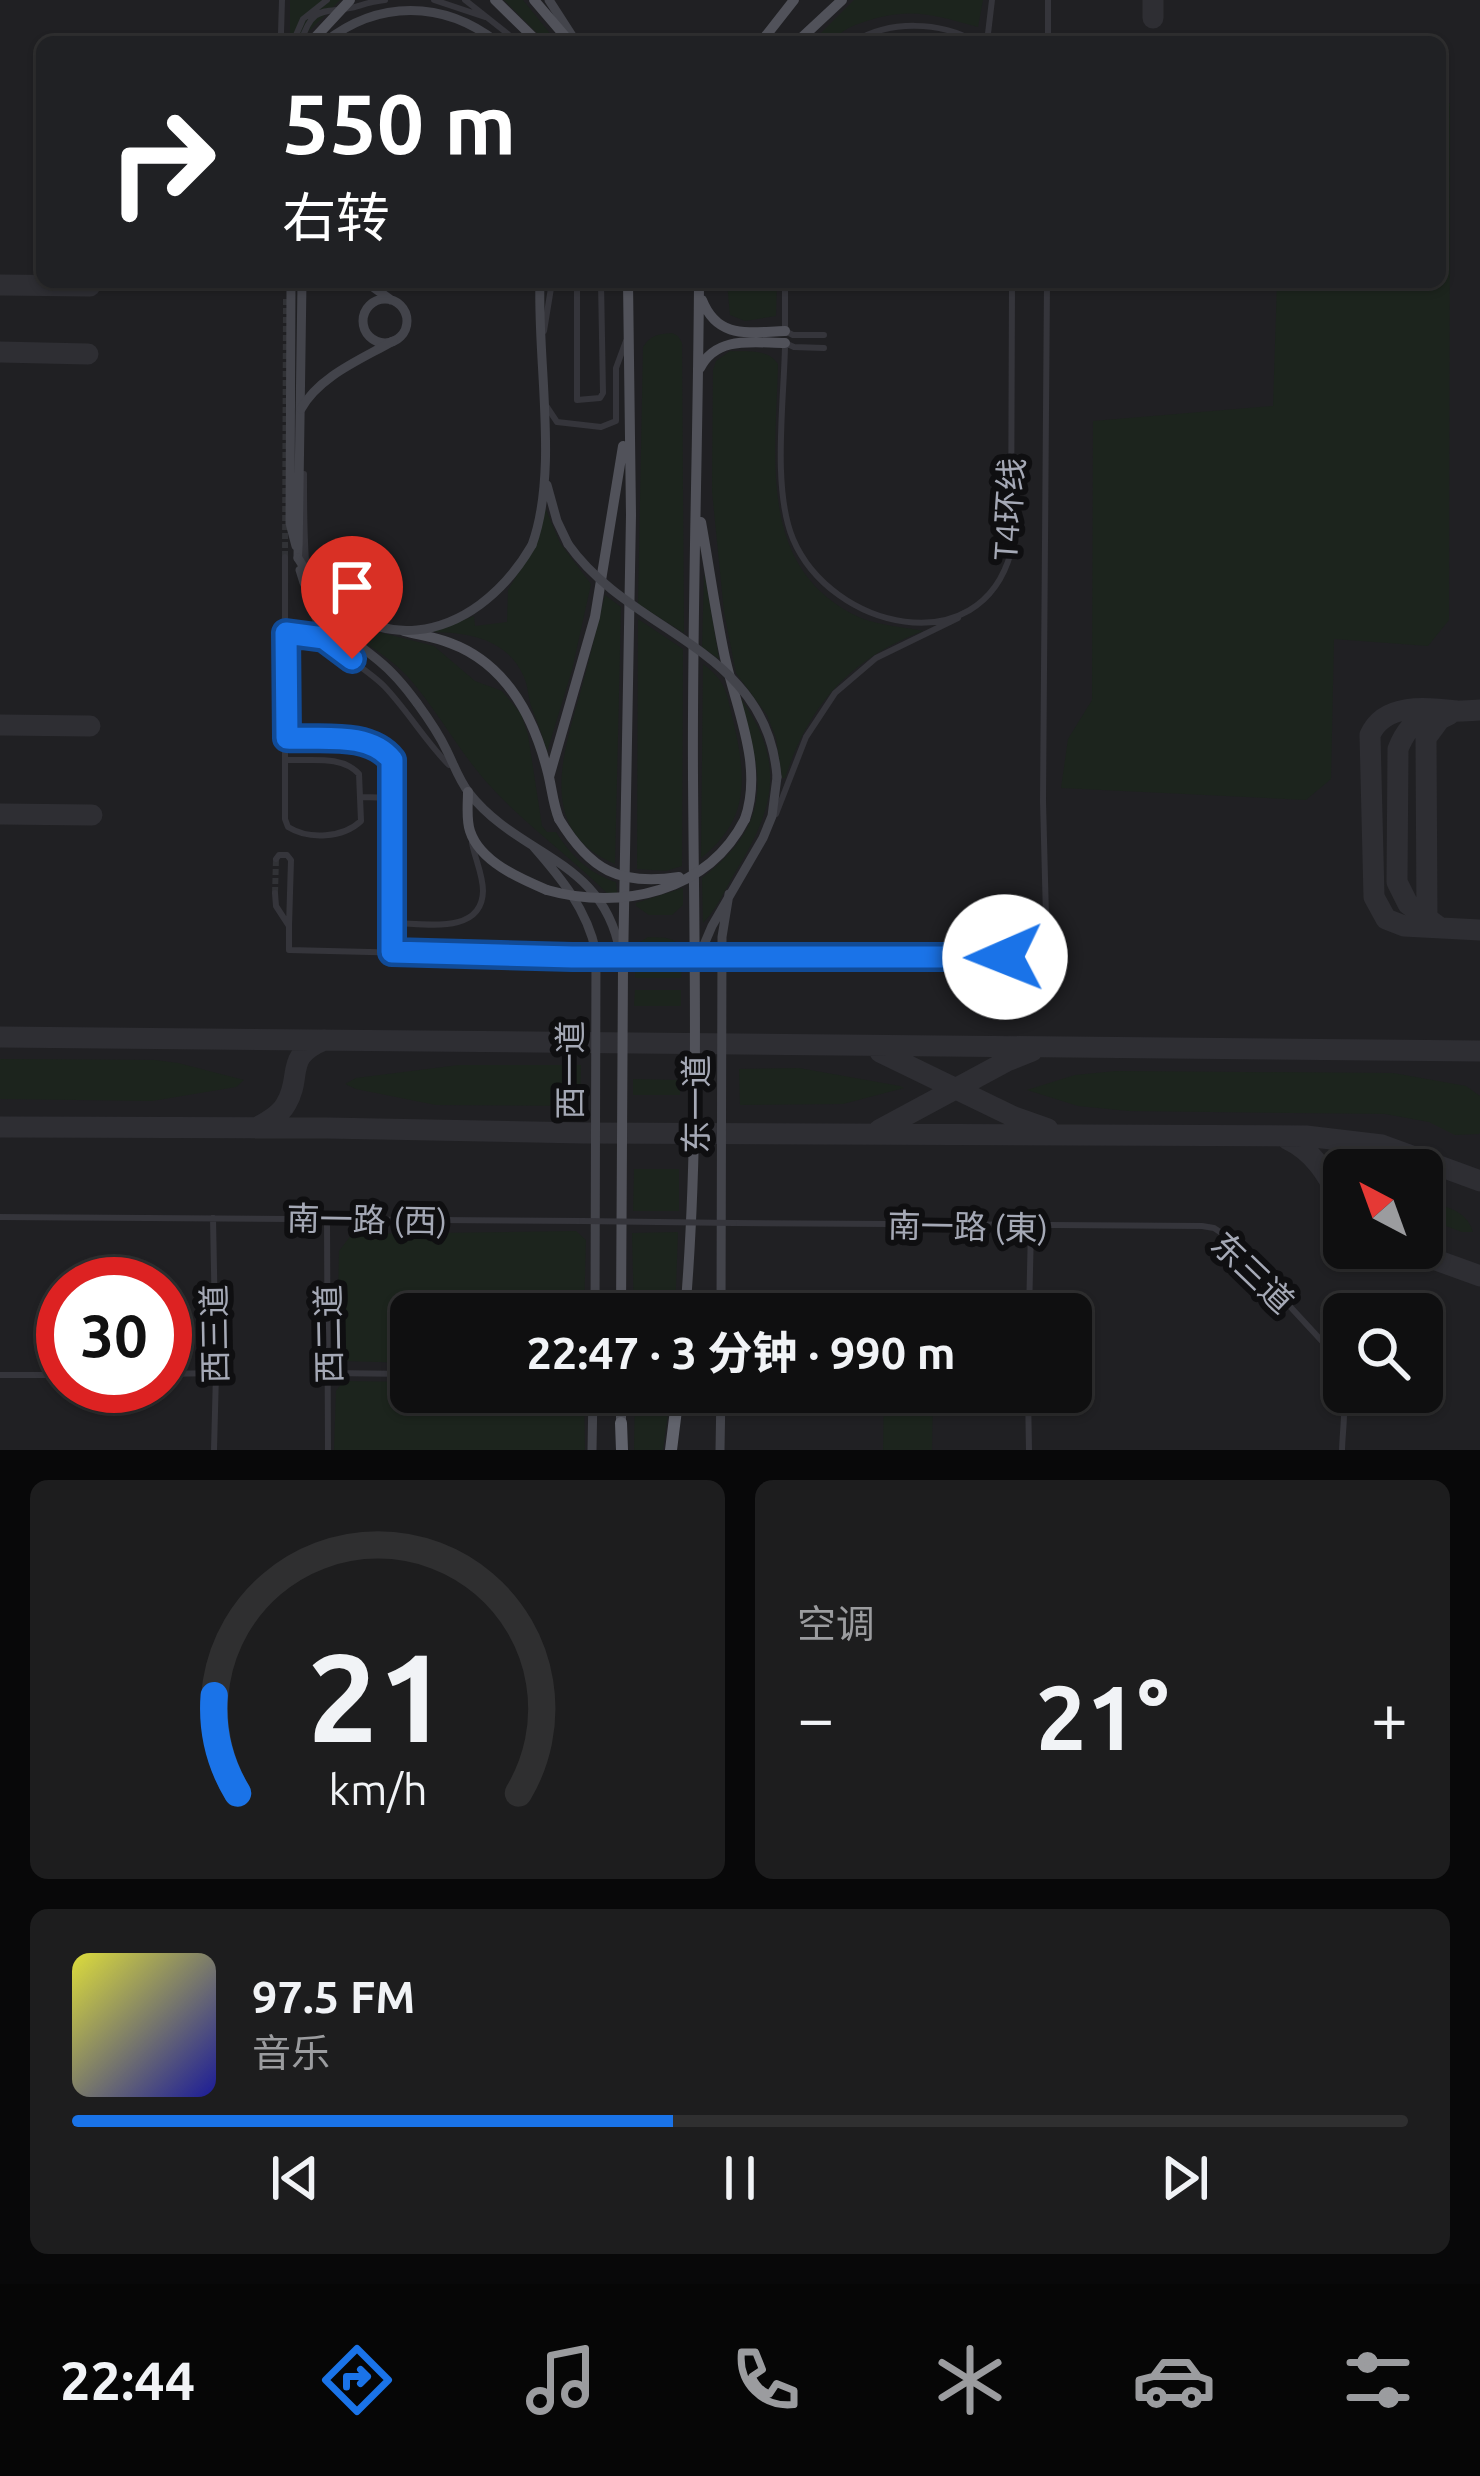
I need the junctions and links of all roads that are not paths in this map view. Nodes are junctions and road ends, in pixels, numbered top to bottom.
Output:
1 (282, 0) edge
2 (327, 0) edge
3 (350, 0) edge
4 (385, 0) edge
5 (434, 0) edge
6 (465, 0) edge
7 (495, 0) edge
8 (534, 0) edge
9 (549, 0) edge
10 (842, 0) edge
11 (992, 0) edge
12 (1048, 0) edge
13 (793, 1) edge
14 (489, 18) junction
15 (285, 36) edge
16 (295, 36) edge
17 (302, 36) edge
18 (316, 36) edge
19 (333, 36) edge
20 (487, 36) edge
21 (508, 36) edge
22 (532, 36) edge
23 (567, 36) edge
24 (570, 36) edge
25 (765, 36) edge
26 (803, 36) edge
27 (869, 36) edge
28 (966, 36) edge
29 (988, 36) edge
30 (1048, 36) edge
31 (291, 288) edge
32 (302, 288) edge
33 (302, 288) edge
34 (375, 288) edge
35 (540, 288) edge
36 (551, 288) edge
37 (577, 288) edge
38 (601, 288) edge
39 (627, 288) edge
40 (699, 288) edge
41 (785, 288) edge
42 (1012, 288) edge
43 (1047, 288) edge
44 (391, 300) junction
45 (824, 335) dead end
46 (627, 338) junction
47 (785, 338) junction
48 (393, 341) junction
49 (824, 348) dead end
50 (541, 352) junction
51 (698, 371) junction
52 (542, 400) junction
53 (301, 409) junction
54 (628, 419) junction
55 (545, 473) junction
56 (697, 501) junction
57 (297, 554) junction
58 (285, 557) tunnel mouth
59 (967, 613) junction
60 (394, 629) junction
61 (286, 633) junction
62 (332, 643) junction
63 (287, 738) junction
64 (287, 760) junction
65 (456, 772) junction
66 (549, 777) junction
67 (468, 792) junction
68 (360, 797) junction
69 (394, 798) junction
70 (470, 833) junction
71 (763, 838) junction
72 (533, 845) junction
73 (277, 859) dead end
74 (700, 871) junction
75 (275, 893) tunnel mouth
76 (729, 894) junction
77 (393, 923) junction
78 (290, 926) junction
79 (392, 952) junction
80 (623, 967) junction
81 (694, 978) junction
82 (0, 1217) edge
83 (213, 1218) junction
84 (327, 1218) junction
85 (734, 1223) joint
86 (1202, 1226) joint
87 (1031, 1227) junction
88 (595, 1293) edge
89 (621, 1293) edge
90 (687, 1293) edge
91 (721, 1293) edge
92 (1029, 1293) edge
93 (329, 1372) junction
94 (192, 1373) edge
95 (216, 1373) junction
96 (390, 1373) edge
97 (0, 1375) edge
98 (36, 1375) edge
99 (593, 1413) edge
100 (621, 1413) edge
101 (676, 1413) edge
102 (721, 1413) edge
103 (1029, 1413) edge
104 (621, 1423) joint
105 (621, 1448) edge
106 (672, 1448) edge
107 (214, 1450) edge
108 (328, 1450) edge
109 (592, 1450) edge
110 (720, 1450) edge
111 (1030, 1450) edge
112 (1342, 1450) edge

1 - 15 street
2 - 16 street
3 - 18 main road, bridge
4 - 17 street
5 - 14 street
6 - 14 street
7 - 22 main road
8 - 23 main road
9 - 24 main road
10 - 26 main road
11 - 29 street
12 - 30 street
13 - 25 main road
14 - 21 street
19 - 20 main road
27 - 28 street
31 - 57 main road
32 - 53 main road
33 - 62 street
34 - 44 main road
35 - 50 main road
36 - 50 street
37 - 38 street
39 - 46 main road
40 - 47 main road
40 - 51 main road
41 - 47 street
42 - 59 street, T4环线
43 - 79 street, bridge
44 - 48 main road
44 - 48 main road
45 - 47 street
46 - 52 street
46 - 54 main road
47 - 49 street
47 - 51 main road
47 - 59 street
48 - 53 main road, bridge
50 - 52 main road
51 - 56 main road
52 - 55 main road
53 - 57 main road
54 - 66 main road
54 - 80 main road
55 - 60 main road, bridge
55 - 71 main road, bridge
56 - 74 main road, bridge
56 - 81 main road
57 - 60 main road, bridge
57 - 65 main road, bridge
58 - 61 street
59 - 71 street
60 - 66 main road, bridge
61 - 62 street
61 - 63 street
62 - 65 street
63 - 64 street
63 - 69 street
64 - 68 street
64 - 68 street
65 - 67 main road
66 - 74 main road, bridge
67 - 70 main road
67 - 72 main road
68 - 69 street
69 - 77 street
70 - 74 main road, bridge
70 - 77 street
71 - 76 main road
72 - 80 main road
72 - 88 main road, 西一道
73 - 78 street
75 - 78 street
76 - 81 main road
76 - 91 main road, 东一道
77 - 79 street
78 - 79 street
80 - 89 main road
81 - 90 main road
82 - 83 street, 南一路 (西)
83 - 84 street, 南一路 (西)
83 - 95 street, 西三道
84 - 85 street, 南一路 (西), bridge
84 - 93 street, 西二道
85 - 87 street, 南一路 (東)
86 - 87 street, 南一路 (東)
86 - 112 street, 东三道
87 - 92 street
93 - 96 street
93 - 108 street, 西二道
94 - 95 street
95 - 107 street, 西三道
97 - 98 street
99 - 109 main road
100 - 104 main road
101 - 106 highway
102 - 110 main road
103 - 111 street
104 - 105 highway

